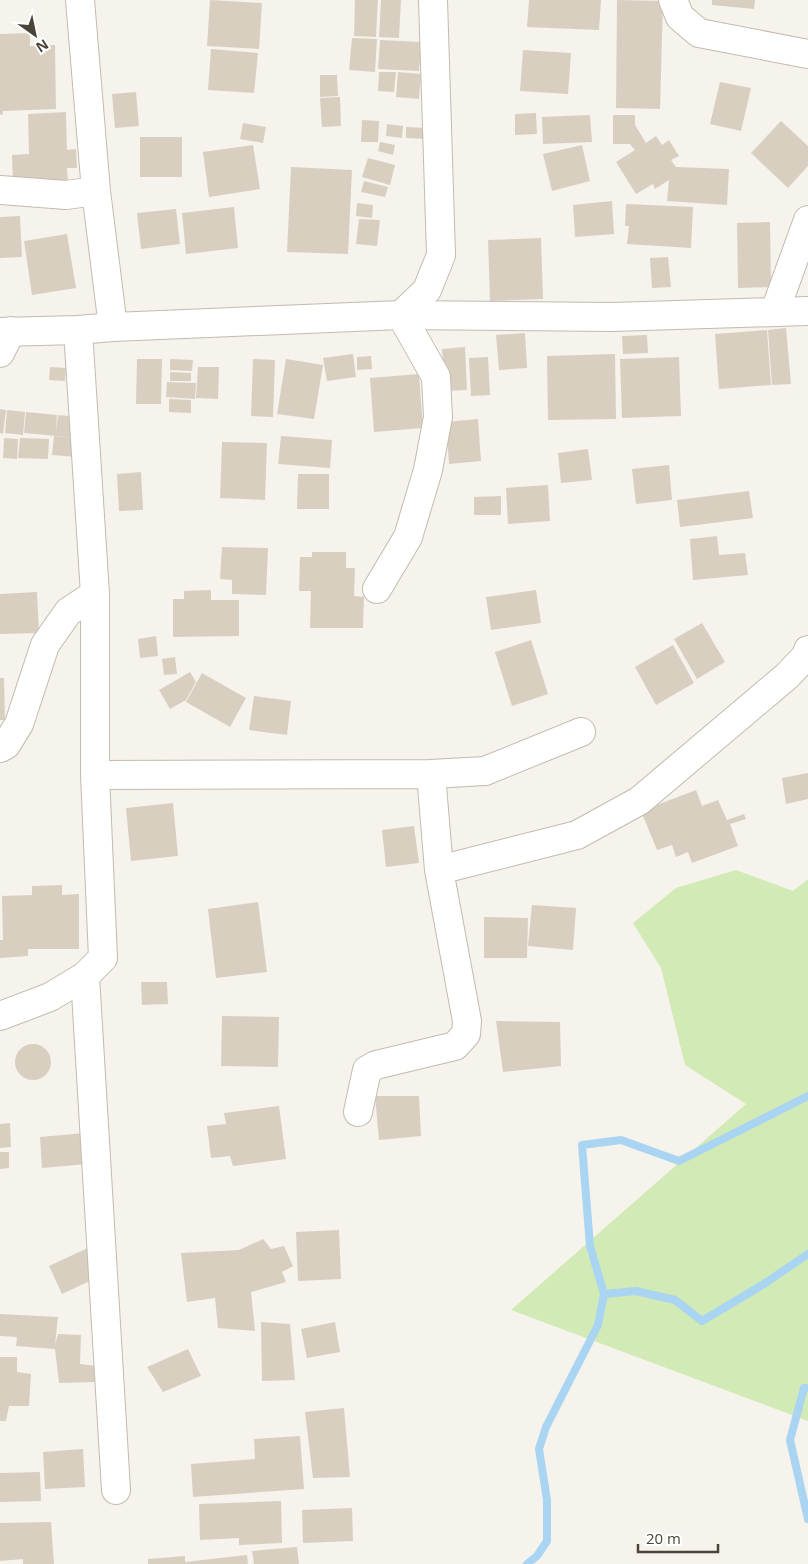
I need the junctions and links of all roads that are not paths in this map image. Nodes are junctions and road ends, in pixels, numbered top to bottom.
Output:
1 (80, 0) edge
2 (433, 0) edge
3 (674, 0) edge
4 (808, 54) edge
5 (0, 190) edge
6 (96, 191) junction
7 (808, 220) edge
8 (808, 310) edge
9 (775, 311) junction
10 (401, 315) junction
11 (113, 327) junction
12 (78, 330) junction
13 (4, 339) edge
14 (377, 589) dead end
15 (95, 594) junction
16 (808, 650) edge
17 (581, 732) dead end
18 (0, 748) edge
19 (431, 774) junction
20 (95, 776) junction
21 (439, 870) junction
22 (86, 976) junction
23 (0, 1016) edge
24 (358, 1112) dead end
25 (116, 1490) dead end

1 - 6 street
2 - 10 street
3 - 4 street
5 - 6 street
6 - 11 street
7 - 9 street
8 - 9 street
9 - 10 street
10 - 11 street
10 - 14 street
11 - 12 street
12 - 13 street
12 - 15 street
15 - 18 street
15 - 20 street
16 - 21 street
17 - 19 street
19 - 20 street
19 - 21 street
20 - 22 street
21 - 24 street
22 - 23 street
22 - 25 street

